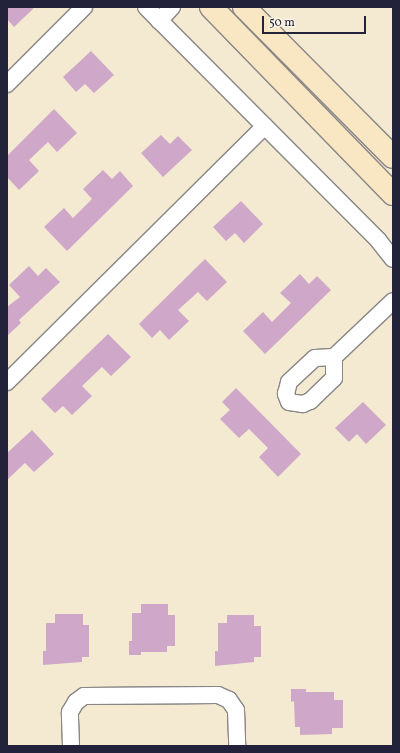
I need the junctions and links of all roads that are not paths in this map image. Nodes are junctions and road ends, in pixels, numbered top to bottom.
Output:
1 (84, 7) edge
2 (146, 7) edge
3 (172, 7) edge
4 (211, 7) edge
5 (244, 7) edge
6 (159, 21) junction
7 (7, 84) edge
8 (354, 117) junction
9 (265, 126) junction
10 (336, 135) junction
11 (393, 157) edge
12 (393, 194) edge
13 (393, 259) edge
14 (393, 301) edge
15 (334, 357) dead end
16 (8, 383) edge
17 (71, 746) edge
18 (237, 746) edge

1 - 7 street
2 - 6 street
3 - 6 street
4 - 10 main road
5 - 8 main road
6 - 9 street
8 - 10 main road
8 - 11 main road
9 - 13 street
9 - 16 street
10 - 12 main road
14 - 15 street
17 - 18 street

